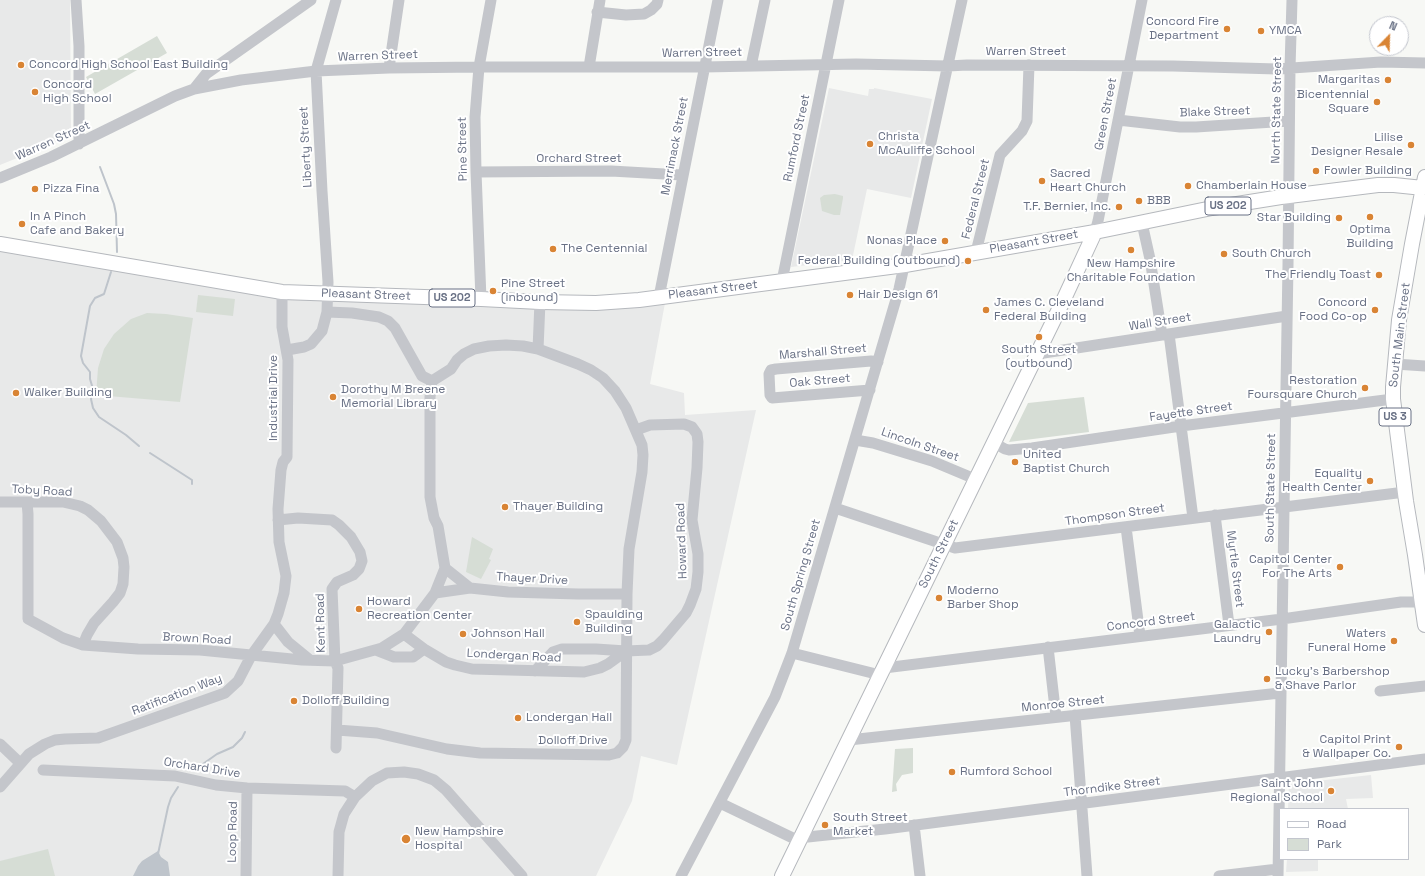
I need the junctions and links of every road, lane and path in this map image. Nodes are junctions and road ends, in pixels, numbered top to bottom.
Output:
1 (76, 0) edge
2 (311, 0) edge
3 (336, 0) edge
4 (399, 0) edge
5 (491, 0) edge
6 (600, 0) edge
7 (658, 0) edge
8 (718, 0) edge
9 (765, 0) edge
10 (839, 0) edge
11 (962, 0) edge
12 (1142, 0) edge
13 (1292, 0) edge
14 (597, 12) junction
15 (1425, 63) edge
16 (826, 65) junction
17 (1029, 65) junction
18 (1128, 65) junction
19 (751, 66) junction
20 (948, 66) junction
21 (479, 67) junction
22 (588, 67) junction
23 (704, 67) junction
24 (389, 68) junction
25 (1290, 68) junction
26 (316, 71) junction
27 (194, 89) junction
28 (1118, 120) junction
29 (1289, 121) junction
30 (79, 144) junction
31 (476, 172) junction
32 (682, 175) junction
33 (0, 178) edge
34 (1424, 185) edge
35 (1289, 196) junction
36 (1142, 223) junction
37 (1095, 232) junction
38 (0, 244) edge
39 (976, 252) junction
40 (905, 265) junction
41 (782, 281) junction
42 (282, 292) junction
43 (327, 294) junction
44 (659, 297) junction
45 (481, 299) junction
46 (540, 302) junction
47 (327, 312) junction
48 (1287, 316) junction
49 (1165, 335) junction
50 (538, 349) junction
51 (287, 350) junction
52 (1037, 354) junction
53 (878, 362) junction
54 (1395, 364) junction
55 (1425, 366) edge
56 (432, 381) junction
57 (870, 390) junction
58 (772, 398) joint
59 (1393, 399) junction
60 (1285, 413) junction
61 (1181, 426) junction
62 (636, 430) junction
63 (855, 440) junction
64 (994, 443) junction
65 (286, 457) joint
66 (975, 479) junction
67 (1405, 492) junction
68 (0, 502) edge
69 (27, 502) junction
70 (1284, 507) junction
71 (835, 508) junction
72 (1215, 516) junction
73 (1193, 518) junction
74 (278, 520) junction
75 (1126, 527) junction
76 (944, 545) junction
77 (1421, 562) edge
78 (445, 568) junction
79 (470, 588) junction
80 (435, 593) junction
81 (627, 594) junction
82 (1421, 602) junction
83 (1282, 619) junction
84 (274, 624) junction
85 (1229, 625) junction
86 (1425, 625) edge
87 (404, 634) junction
88 (1140, 636) junction
89 (83, 646) junction
90 (1048, 648) junction
91 (424, 649) junction
92 (376, 650) junction
93 (626, 651) junction
94 (792, 653) junction
95 (251, 656) junction
96 (310, 660) junction
97 (335, 661) junction
98 (535, 671) junction
99 (882, 671) junction
100 (1425, 686) edge
101 (1380, 691) dead end
102 (1280, 693) junction
103 (1075, 715) junction
104 (1056, 717) junction
105 (337, 730) junction
106 (849, 740) junction
107 (0, 744) edge
108 (336, 748) dead end
109 (1425, 760) edge
110 (20, 764) junction
111 (43, 770) dead end
112 (1280, 779) junction
113 (0, 787) edge
114 (247, 788) junction
115 (355, 797) junction
116 (720, 803) junction
117 (1082, 804) junction
118 (1279, 808) edge
119 (914, 825) junction
120 (1279, 826) edge
121 (801, 838) junction
122 (1278, 873) edge
123 (246, 876) edge
124 (338, 876) edge
125 (522, 876) edge
126 (681, 876) edge
127 (782, 876) edge
128 (920, 876) edge
129 (1087, 876) edge
130 (1219, 876) edge

1 - 30 street
2 - 27 street
3 - 26 street, Liberty Street
4 - 24 street
5 - 21 street, Pine Street
6 - 14 street
7 - 14 street
8 - 23 street, Merrimack Street
9 - 19 street
10 - 16 street, Rumford Street
11 - 20 street, South Spring Street
12 - 18 street, Green Street
13 - 25 street, North State Street
14 - 22 street
15 - 25 street, Warren Street
16 - 19 street, Warren Street
16 - 20 street, Warren Street
16 - 41 street, Rumford Street
17 - 18 street, Warren Street
17 - 20 street, Warren Street
17 - 39 street, Federal Street
18 - 25 street, Warren Street
18 - 28 street, Green Street
19 - 23 street, Warren Street
20 - 40 street, South Spring Street
21 - 22 street, Warren Street
21 - 24 street, Warren Street
21 - 31 street, Pine Street
22 - 23 street, Warren Street
23 - 32 street, Merrimack Street
24 - 26 street, Warren Street
25 - 29 street, North State Street
26 - 27 street, Warren Street
26 - 43 street, Liberty Street
27 - 30 street, Warren Street
28 - 29 street, Blake Street
28 - 37 street, Green Street
29 - 35 street, North State Street
30 - 33 street, Warren Street
31 - 32 street, Orchard Street
31 - 45 street, Pine Street
32 - 44 street, Merrimack Street
34 - 35 main road, Pleasant Street / US 202
34 - 54 main road, South Main Street / US 3
35 - 36 main road, Pleasant Street / US 202
35 - 48 street, South State Street
36 - 37 main road, Pleasant Street / US 202
36 - 49 street
37 - 39 main road, Pleasant Street / US 202
37 - 52 main road, South Street
38 - 42 main road, Pleasant Street / US 202
39 - 40 main road, Pleasant Street / US 202
40 - 41 main road, Pleasant Street / US 202
40 - 53 street, South Spring Street
41 - 44 main road, Pleasant Street / US 202
42 - 43 main road, Pleasant Street / US 202
42 - 51 street, Industrial Drive
43 - 45 main road, Pleasant Street / US 202
43 - 47 street, Liberty Street
44 - 46 main road, Pleasant Street / US 202
45 - 46 main road, Pleasant Street / US 202
46 - 50 street
47 - 51 street, Liberty Street
47 - 56 street
48 - 49 street, Wall Street
48 - 60 street, South State Street
49 - 52 street, Wall Street
49 - 61 street
50 - 56 street, Dolloff Drive
50 - 62 street, Dolloff Drive
51 - 65 street, Industrial Drive
52 - 64 main road, South Street
53 - 57 street, South Spring Street
53 - 58 street, Marshall Street
54 - 55 street
54 - 59 main road, South Main Street / US 3
56 - 78 street
57 - 58 street, Oak Street
57 - 63 street, South Spring Street
59 - 60 street, Fayette Street
59 - 67 main road, South Main Street / US 3
60 - 61 street, Fayette Street
60 - 70 street, South State Street
61 - 64 street, Fayette Street
61 - 73 street
62 - 81 street, Dolloff Drive
62 - 93 street, Howard Road
63 - 66 street, Lincoln Street
63 - 71 street, South Spring Street
64 - 66 main road, South Street
65 - 74 street, Ratification Way
66 - 76 main road, South Street
67 - 70 street, Thompson Street
67 - 77 main road, South Main Street / US 3
68 - 69 street, Toby Road
69 - 89 street, Brown Road
69 - 89 street, Toby Road
70 - 72 street, Thompson Street
70 - 83 street, South State Street
71 - 76 street, Thompson Street
71 - 94 street, South Spring Street
72 - 73 street, Thompson Street
72 - 85 street, Myrtle Street
73 - 75 street, Thompson Street
74 - 84 street, Ratification Way
74 - 97 street, Kent Road
75 - 76 street, Thompson Street
75 - 88 street
76 - 99 main road, South Street
77 - 82 main road, South Main Street / US 3
78 - 79 street
78 - 80 street, Brown Road
79 - 80 street, Thayer Drive
79 - 81 street, Thayer Drive
80 - 87 street, Brown Road
81 - 93 street, Dolloff Drive
82 - 83 street, Concord Street
82 - 86 main road, South Main Street / US 3
83 - 85 street, Concord Street
83 - 102 street, South State Street
84 - 95 street, Ratification Way
84 - 96 street
85 - 88 street, Concord Street
87 - 91 street, Londergan Road
87 - 92 street, Brown Road
88 - 90 street, Concord Street
89 - 95 street, Brown Road
90 - 99 street, Concord Street
90 - 104 street
91 - 92 street
91 - 98 street, Londergan Road
92 - 97 street, Brown Road
93 - 98 street, Londergan Road
93 - 98 street
93 - 105 street, Dolloff Drive
94 - 99 street, Concord Street
94 - 116 street, South Spring Street
95 - 96 street, Brown Road
95 - 110 street, Ratification Way
96 - 97 street, Brown Road
97 - 105 street
99 - 106 main road, South Street
100 - 101 street
102 - 103 street, Monroe Street
102 - 112 street, South State Street
103 - 104 street, Monroe Street
103 - 117 street
104 - 106 street, Monroe Street
105 - 108 street
106 - 121 main road, South Street
107 - 110 street
109 - 112 street, Thorndike Street
110 - 113 street, Ratification Way
111 - 114 street, Orchard Drive
112 - 117 street, Thorndike Street
112 - 118 street, South State Street
114 - 115 street, Orchard Drive
114 - 123 street, Loop Road
115 - 124 street
115 - 125 street
116 - 121 street, Thorndike Street
116 - 126 street, South Spring Street
117 - 119 street, Thorndike Street
117 - 129 street
119 - 121 street, Thorndike Street
119 - 128 street
120 - 122 street, South State Street
121 - 127 main road, South Street
122 - 130 street

